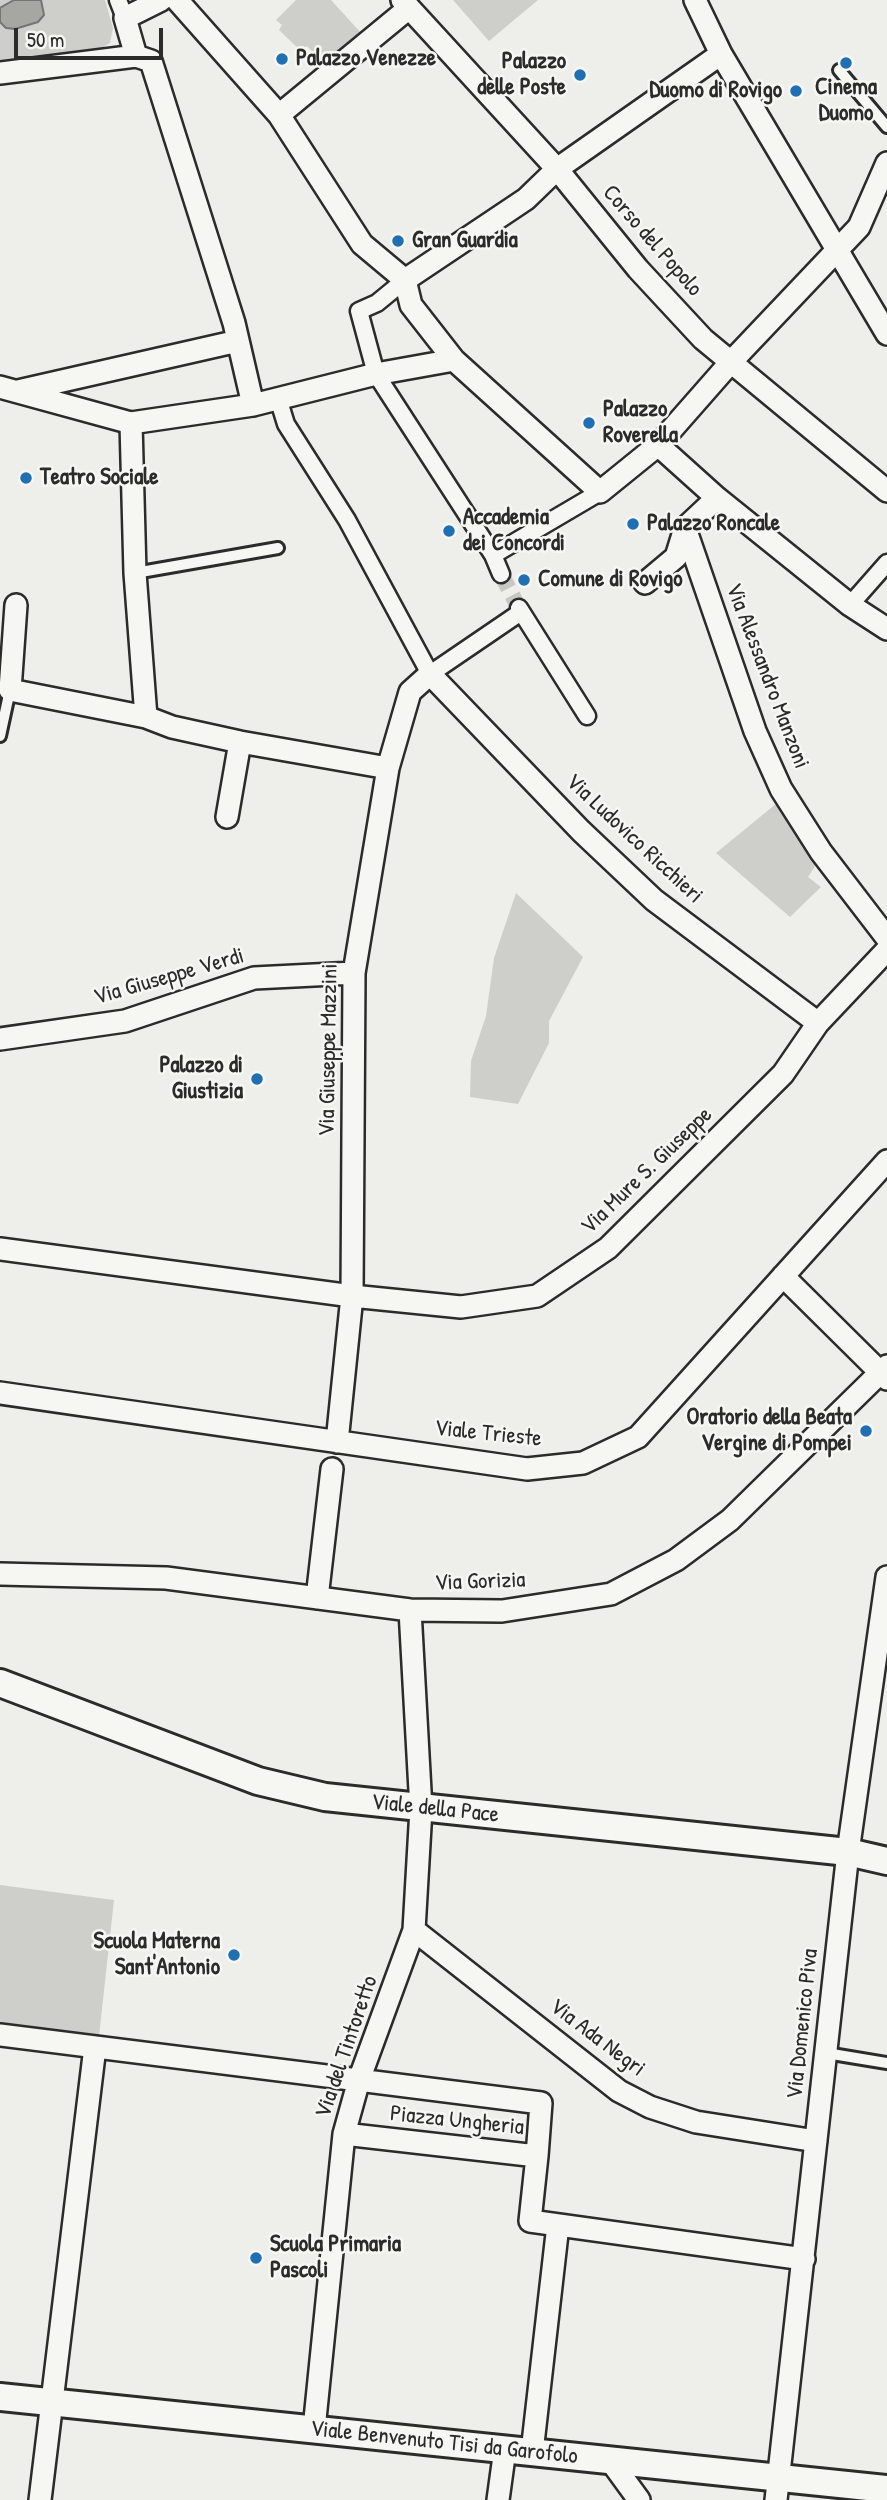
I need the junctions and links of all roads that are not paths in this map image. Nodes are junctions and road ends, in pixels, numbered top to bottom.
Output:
1 (161, 0) edge
2 (177, 0) edge
3 (695, 0) edge
4 (406, 4) edge
5 (121, 9) edge
6 (721, 54) junction
7 (136, 56) junction
8 (839, 70) dead end
9 (0, 73) edge
10 (279, 115) junction
11 (887, 127) edge
12 (887, 163) edge
13 (557, 169) junction
14 (838, 250) junction
15 (405, 280) junction
16 (887, 334) edge
17 (238, 341) junction
18 (454, 360) junction
19 (730, 363) junction
20 (376, 374) junction
21 (9, 389) edge
22 (278, 398) junction
23 (253, 405) junction
24 (131, 423) junction
25 (658, 445) junction
26 (887, 491) edge
27 (600, 492) junction
28 (717, 498) junction
29 (685, 528) junction
30 (278, 548) dead end
31 (493, 555) junction
32 (887, 563) edge
33 (135, 573) junction
34 (501, 574) tunnel mouth
35 (645, 583) dead end
36 (16, 605) dead end
37 (850, 605) junction
38 (887, 629) edge
39 (430, 674) junction
40 (10, 690) junction
41 (587, 716) dead end
42 (146, 717) junction
43 (0, 736) edge
44 (240, 742) junction
45 (388, 768) junction
46 (227, 817) dead end
47 (887, 938) edge
48 (887, 950) edge
49 (354, 972) junction
50 (818, 1023) junction
51 (0, 1039) edge
52 (887, 1161) edge
53 (0, 1249) edge
54 (783, 1276) junction
55 (352, 1296) junction
56 (885, 1372) edge
57 (0, 1393) edge
58 (337, 1441) junction
59 (332, 1469) dead end
60 (0, 1574) edge
61 (887, 1577) edge
62 (317, 1598) junction
63 (410, 1610) junction
64 (0, 1683) edge
65 (421, 1809) junction
66 (848, 1852) junction
67 (887, 1861) edge
68 (414, 1930) junction
69 (0, 2035) edge
70 (95, 2047) junction
71 (826, 2053) junction
72 (887, 2063) edge
73 (359, 2080) junction
74 (344, 2134) junction
75 (816, 2141) junction
76 (537, 2156) junction
77 (558, 2225) junction
78 (804, 2259) junction
79 (0, 2397) edge
80 (50, 2402) junction
81 (314, 2429) junction
82 (505, 2449) junction
83 (531, 2452) junction
84 (610, 2460) junction
85 (777, 2489) edge
86 (887, 2489) edge
87 (40, 2500) edge
88 (498, 2500) edge
89 (639, 2500) edge

1 - 5 street
2 - 10 street
3 - 6 street
4 - 10 street
4 - 13 street, Corso del Popolo
5 - 7 street
6 - 13 street
6 - 14 street
7 - 9 street
7 - 17 street
8 - 11 lane
10 - 15 street
12 - 14 street
13 - 15 street
13 - 19 street, Corso del Popolo
14 - 16 street
14 - 19 street
15 - 18 street
15 - 20 street
17 - 21 street
17 - 23 street
18 - 20 street
18 - 27 street
19 - 25 street
19 - 26 street, Corso del Popolo
20 - 22 street
20 - 31 street
21 - 24 street
22 - 23 street
22 - 39 street
23 - 24 street
24 - 33 street
25 - 27 street
25 - 28 street
27 - 31 street
28 - 29 street
28 - 37 street
29 - 35 street
29 - 47 street, Via Alessandro Manzoni
30 - 33 lane
31 - 34 street
32 - 37 street
33 - 42 street
36 - 40 street
37 - 38 street
39 - 41 street
39 - 45 street, Via Giuseppe Mazzini
39 - 50 street, Via Ludovico Ricchieri
40 - 42 street
40 - 43 lane
42 - 44 street
44 - 45 street
44 - 46 street
45 - 49 street, Via Giuseppe Mazzini
48 - 50 street, Via Mure S. Giuseppe
49 - 51 street, Via Giuseppe Verdi
49 - 55 street, Via Giuseppe Mazzini
50 - 55 street, Via Mure S. Giuseppe
52 - 54 street, Viale Trieste
53 - 55 street, Via Mure S. Giuseppe
54 - 56 street
54 - 58 street, Viale Trieste
55 - 58 street, Via Giuseppe Mazzini
56 - 63 street, Via Gorizia
57 - 58 street, Viale Trieste
59 - 62 street
60 - 62 street, Via Gorizia
61 - 66 street, Via Domenico Piva
62 - 63 street, Via Gorizia
63 - 65 street, Via del Tintoretto
64 - 65 street, Viale della Pace
65 - 66 street, Viale della Pace
65 - 68 street, Via del Tintoretto
66 - 67 street, Viale della Pace
66 - 71 street, Via Domenico Piva
68 - 73 street, Via del Tintoretto
68 - 75 street, Via Ada Negri
69 - 70 street
70 - 73 street
70 - 80 street
71 - 72 lane
71 - 75 street, Via Domenico Piva
73 - 74 street, Via del Tintoretto
73 - 76 street, Piazza Ungheria
74 - 76 street, Piazza Ungheria
74 - 81 street, Via del Tintoretto
75 - 78 street, Via Domenico Piva
76 - 77 street
77 - 78 street
77 - 83 street
78 - 85 street, Via Domenico Piva
79 - 80 street, Viale Benvenuto Tisi da Garofolo
80 - 81 street, Viale Benvenuto Tisi da Garofolo
80 - 87 street
81 - 82 street, Viale Benvenuto Tisi da Garofolo
82 - 83 street, Viale Benvenuto Tisi da Garofolo
82 - 88 street
83 - 84 street, Viale Benvenuto Tisi da Garofolo
84 - 85 street, Viale Benvenuto Tisi da Garofolo
84 - 89 street
85 - 86 street, Viale Benvenuto Tisi da Garofolo

